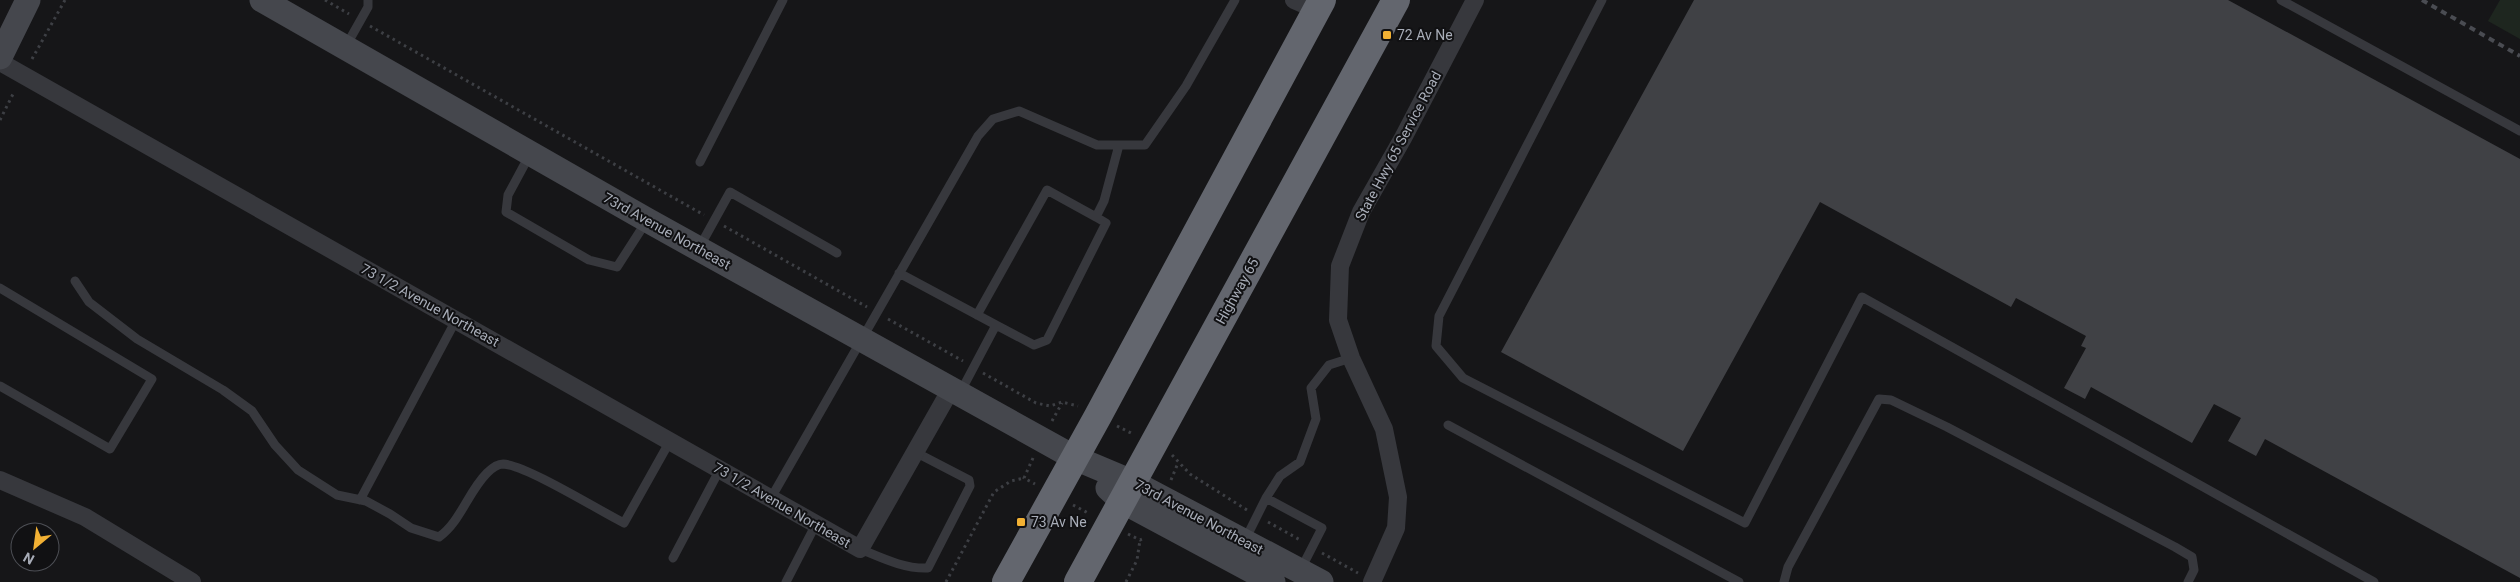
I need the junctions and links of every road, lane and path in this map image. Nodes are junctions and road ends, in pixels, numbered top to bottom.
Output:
1 (28, 0) edge
2 (65, 0) edge
3 (262, 0) edge
4 (325, 0) edge
5 (368, 0) edge
6 (782, 0) edge
7 (1235, 0) edge
8 (1396, 0) edge
9 (1475, 0) edge
10 (1602, 0) edge
11 (2281, 0) edge
12 (1311, 3) edge
13 (360, 20) junction
14 (344, 49) junction
15 (0, 56) edge
16 (32, 59) dead end
17 (0, 62) edge
18 (14, 92) dead end
19 (0, 120) edge
20 (2520, 131) edge
21 (1119, 145) junction
22 (530, 153) junction
23 (700, 162) dead end
24 (1096, 217) junction
25 (647, 220) junction
26 (714, 220) junction
27 (699, 249) junction
28 (837, 253) dead end
29 (899, 273) junction
30 (76, 281) dead end
31 (0, 288) edge
32 (877, 313) junction
33 (977, 315) junction
34 (456, 320) junction
35 (996, 325) junction
36 (861, 340) junction
37 (1351, 358) junction
38 (973, 367) junction
39 (0, 386) edge
40 (955, 391) junction
41 (1098, 416) junction
42 (1448, 425) dead end
43 (670, 441) junction
44 (1153, 444) junction
45 (915, 452) junction
46 (1075, 458) junction
47 (720, 469) junction
48 (1024, 478) dead end
49 (0, 480) edge
50 (1127, 491) junction
51 (771, 498) junction
52 (1266, 498) junction
53 (360, 500) junction
54 (1257, 516) junction
55 (816, 524) junction
56 (1140, 540) dead end
57 (1244, 541) junction
58 (1314, 548) junction
59 (860, 549) junction
60 (673, 558) dead end
61 (1310, 576) edge
62 (192, 582) edge
63 (786, 582) edge
64 (946, 582) edge
65 (1006, 582) edge
66 (1078, 582) edge
67 (1126, 582) edge
68 (1273, 582) edge
69 (1373, 582) edge
70 (1740, 582) edge
71 (1784, 582) edge
72 (2188, 582) edge
73 (2374, 582) edge

1 - 15 street
2 - 16 path
3 - 14 street, 73rd Avenue Northeast
4 - 13 path
5 - 13 lane
6 - 23 lane
7 - 21 lane
8 - 44 highway, Highway 65
9 - 37 street, State Hwy 65 Service Road
10 - 73 lane
11 - 20 lane
12 - 41 highway
13 - 14 lane
13 - 26 path
14 - 22 street, 73rd Avenue Northeast
17 - 34 street, 73 1/2 Avenue Northeast
18 - 19 path
21 - 24 lane
21 - 29 lane
22 - 25 street, 73rd Avenue Northeast
22 - 25 lane
24 - 33 lane
24 - 35 lane
25 - 27 street, 73rd Avenue Northeast
26 - 27 lane
26 - 28 lane
26 - 32 path
27 - 36 street, 73rd Avenue Northeast
29 - 32 lane
29 - 33 lane
30 - 53 lane
31 - 39 lane
32 - 36 lane
32 - 38 path
33 - 35 lane
34 - 43 street, 73 1/2 Avenue Northeast
34 - 53 lane
35 - 38 lane
36 - 40 street, 73rd Avenue Northeast
36 - 51 lane
37 - 52 lane
37 - 69 street, State Hwy 65 Service Road
38 - 40 lane
38 - 41 path
40 - 45 street
40 - 46 street, 73rd Avenue Northeast
41 - 44 path
41 - 46 highway
42 - 70 lane
43 - 47 street, 73 1/2 Avenue Northeast
43 - 53 lane
44 - 50 highway, Highway 65
44 - 54 path
45 - 59 street
45 - 59 lane
46 - 50 street, 73rd Avenue Northeast
46 - 65 highway
47 - 51 street, 73 1/2 Avenue Northeast
47 - 60 lane
48 - 64 path
49 - 62 street
50 - 57 street, 73rd Avenue Northeast
50 - 66 highway, Highway 65
50 - 68 street, 73rd Avenue Northeast
51 - 55 street, 73 1/2 Avenue Northeast
52 - 54 lane
52 - 58 lane
54 - 57 lane
54 - 58 path
55 - 59 street, 73 1/2 Avenue Northeast
55 - 63 lane
56 - 67 path
57 - 61 street, 73rd Avenue Northeast
58 - 61 lane
58 - 69 path
71 - 72 lane

